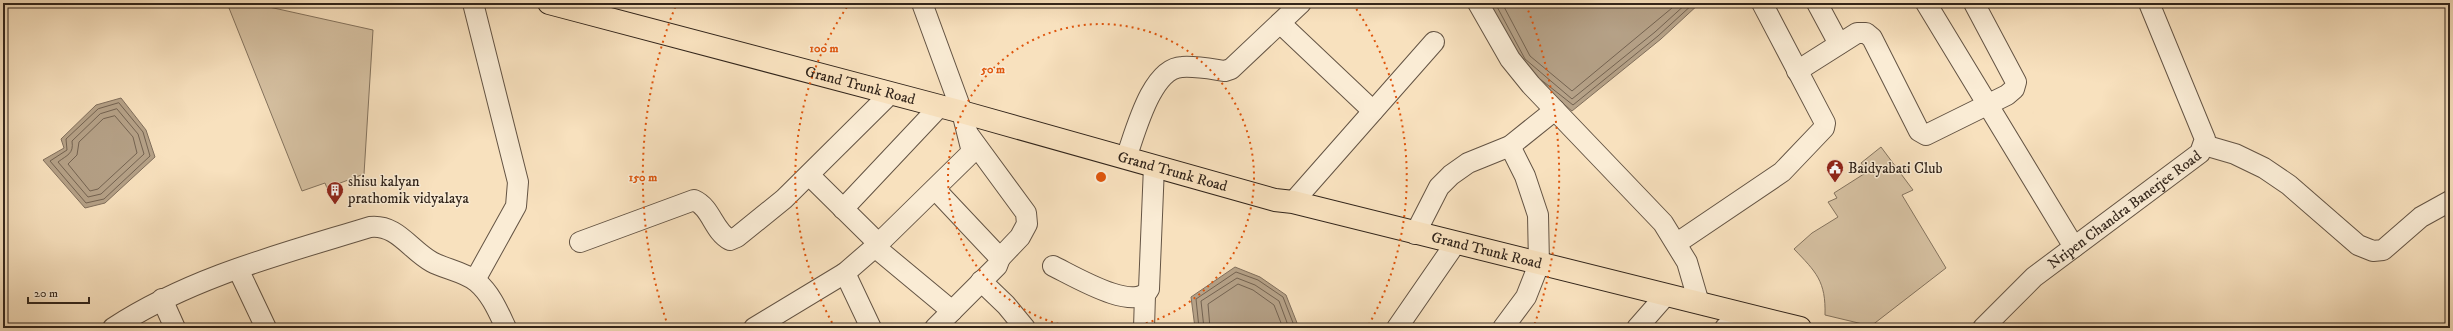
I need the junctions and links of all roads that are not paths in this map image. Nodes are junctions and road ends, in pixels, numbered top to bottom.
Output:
1 (472, 3) edge
2 (922, 3) edge
3 (1301, 3) edge
4 (1478, 3) edge
5 (1762, 3) edge
6 (1817, 3) edge
7 (1926, 3) edge
8 (1974, 3) edge
9 (2149, 3) edge
10 (554, 4) edge
11 (1280, 23) junction
12 (1434, 42) dead end
13 (1839, 44) junction
14 (1797, 71) junction
15 (891, 93) junction
16 (940, 106) junction
17 (1987, 106) junction
18 (1555, 110) junction
19 (1373, 111) junction
20 (962, 112) junction
21 (967, 133) junction
22 (2204, 145) junction
23 (1510, 146) junction
24 (1126, 158) junction
25 (1154, 166) junction
26 (809, 175) junction
27 (935, 189) junction
28 (2450, 201) edge
29 (1293, 202) junction
30 (843, 209) junction
31 (1415, 234) junction
32 (580, 242) dead end
33 (1677, 243) junction
34 (1455, 244) junction
35 (877, 245) junction
36 (2074, 247) junction
37 (1000, 258) junction
38 (1539, 264) junction
39 (1053, 266) dead end
40 (238, 270) junction
41 (845, 273) junction
42 (475, 280) junction
43 (981, 281) junction
44 (1145, 295) junction
45 (1666, 295) junction
46 (162, 299) junction
47 (1699, 303) junction
48 (952, 311) junction
49 (1735, 322) edge
50 (113, 328) edge
51 (175, 328) edge
52 (266, 328) edge
53 (506, 328) edge
54 (754, 328) edge
55 (871, 328) edge
56 (935, 328) edge
57 (1025, 328) edge
58 (1144, 328) edge
59 (1397, 328) edge
60 (1503, 328) edge
61 (1637, 328) edge
62 (1800, 328) edge
63 (1983, 328) edge

1 - 42 street
2 - 20 street
3 - 11 street
4 - 18 street
5 - 14 street
6 - 13 street
7 - 17 street
8 - 17 street
9 - 22 street, Nripen Chandra Banerjee Road
10 - 15 main road, Grand Trunk Road
11 - 19 street
11 - 24 street
12 - 19 street
13 - 14 street
13 - 17 street
14 - 33 street
15 - 16 main road, Grand Trunk Road
15 - 26 street
16 - 20 main road, Grand Trunk Road
16 - 30 street
17 - 36 street
18 - 23 street
18 - 33 street
19 - 29 street
20 - 21 street
20 - 24 main road, Grand Trunk Road
21 - 27 street
21 - 37 street
22 - 28 street
22 - 36 street, Nripen Chandra Banerjee Road
23 - 31 street
23 - 38 street
24 - 25 main road, Grand Trunk Road
25 - 29 main road, Grand Trunk Road
25 - 44 street
26 - 30 street
26 - 32 street
27 - 35 street
27 - 37 street
29 - 31 main road, Grand Trunk Road
30 - 35 street
31 - 34 main road, Grand Trunk Road
33 - 47 street
34 - 38 main road, Grand Trunk Road
34 - 59 street
35 - 41 street
35 - 48 street
36 - 63 street, Nripen Chandra Banerjee Road
37 - 43 street
38 - 45 main road, Grand Trunk Road
38 - 60 street
39 - 44 street
40 - 42 street
40 - 46 street
40 - 52 street
41 - 54 street
41 - 55 street
42 - 53 street
43 - 48 street
43 - 57 street
44 - 58 street
45 - 47 main road, Grand Trunk Road
45 - 61 street
46 - 50 street
46 - 51 street
47 - 49 main road, Grand Trunk Road
48 - 56 street
49 - 62 main road, Grand Trunk Road

